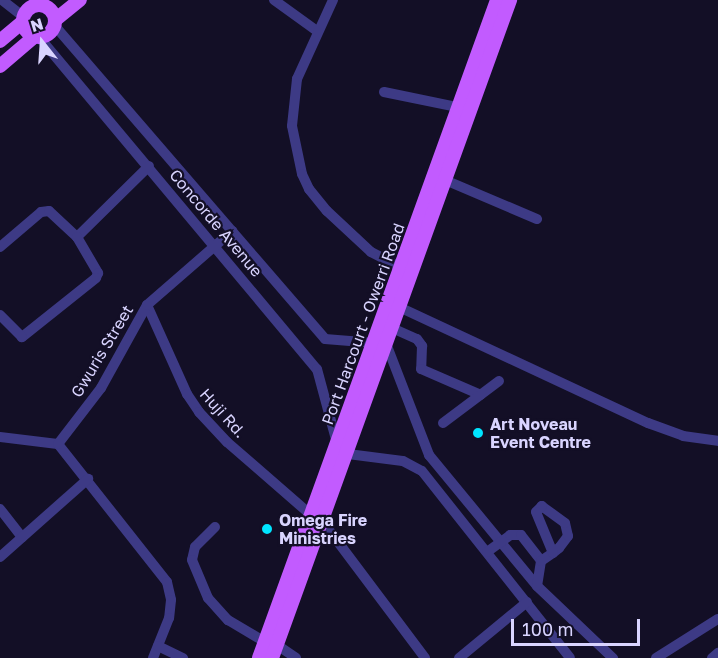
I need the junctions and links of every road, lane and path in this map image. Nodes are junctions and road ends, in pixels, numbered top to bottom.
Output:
1 (3, 0) edge
2 (80, 0) edge
3 (274, 0) edge
4 (333, 0) edge
5 (497, 0) edge
6 (510, 0) edge
7 (44, 3) edge
8 (23, 20) junction
9 (55, 23) junction
10 (317, 32) junction
11 (37, 37) junction
12 (0, 41) edge
13 (0, 66) edge
14 (384, 92) dead end
15 (457, 107) junction
16 (149, 166) junction
17 (445, 180) junction
18 (537, 219) dead end
19 (232, 231) junction
20 (77, 237) junction
21 (0, 247) edge
22 (215, 247) junction
23 (406, 269) junction
24 (147, 305) junction
25 (399, 307) junction
26 (0, 315) edge
27 (392, 328) junction
28 (381, 344) junction
29 (499, 381) dead end
30 (481, 395) junction
31 (443, 423) dead end
32 (0, 437) edge
33 (718, 441) edge
34 (58, 444) junction
35 (343, 449) junction
36 (88, 479) junction
37 (0, 509) edge
38 (317, 519) junction
39 (215, 527) dead end
40 (22, 537) junction
41 (500, 542) junction
42 (487, 552) junction
43 (553, 553) dead end
44 (0, 558) edge
45 (541, 561) junction
46 (537, 586) junction
47 (527, 602) junction
48 (718, 619) edge
49 (158, 646) junction
50 (271, 648) edge
51 (718, 653) edge
52 (153, 658) edge
53 (183, 658) edge
54 (259, 658) edge
55 (296, 658) edge
56 (423, 658) edge
57 (459, 658) edge
58 (570, 658) edge
59 (614, 658) edge
60 (656, 658) edge
61 (712, 658) edge

1 - 8 street
2 - 9 main road
3 - 10 street
4 - 10 street
5 - 15 main road, Port Harcourt - Owerri Road
6 - 17 main road, Port Harcourt - Owerri Road
7 - 8 main road
7 - 9 main road
8 - 11 main road
8 - 12 main road
9 - 11 main road
9 - 19 street, Concorde Avenue
10 - 23 street
11 - 13 main road
11 - 16 street, Concorde Avenue
14 - 15 street
15 - 23 main road, Port Harcourt - Owerri Road
16 - 20 street
16 - 22 street, Concorde Avenue
17 - 18 street
17 - 23 main road, Port Harcourt - Owerri Road
19 - 22 street, Gwuris Street
19 - 28 street, Concorde Avenue
20 - 21 street
20 - 26 street
22 - 24 street, Gwuris Street
22 - 35 street, Concorde Avenue
23 - 25 main road, Port Harcourt - Owerri Road
23 - 28 main road, Port Harcourt - Owerri Road
24 - 34 street, Gwuris Street
24 - 38 street, Huji Rd.
25 - 27 main road, Port Harcourt - Owerri Road
25 - 33 street
27 - 28 main road, Port Harcourt - Owerri Road
27 - 30 street
28 - 35 main road, Port Harcourt - Owerri Road
28 - 41 street
29 - 30 street
30 - 31 street
32 - 34 street
34 - 36 street
35 - 38 main road, Port Harcourt - Owerri Road
35 - 42 street
36 - 40 street
36 - 49 street
37 - 40 street
38 - 50 main road, Port Harcourt - Owerri Road
38 - 56 street, Huji Rd.
39 - 50 street
40 - 44 street
41 - 42 street
41 - 45 street
41 - 46 street
42 - 47 street
43 - 45 street
45 - 46 street
46 - 59 street
47 - 57 street
47 - 58 street
48 - 60 street
49 - 52 street
49 - 53 street
50 - 54 main road, Port Harcourt - Owerri Road
50 - 55 street
51 - 61 street

